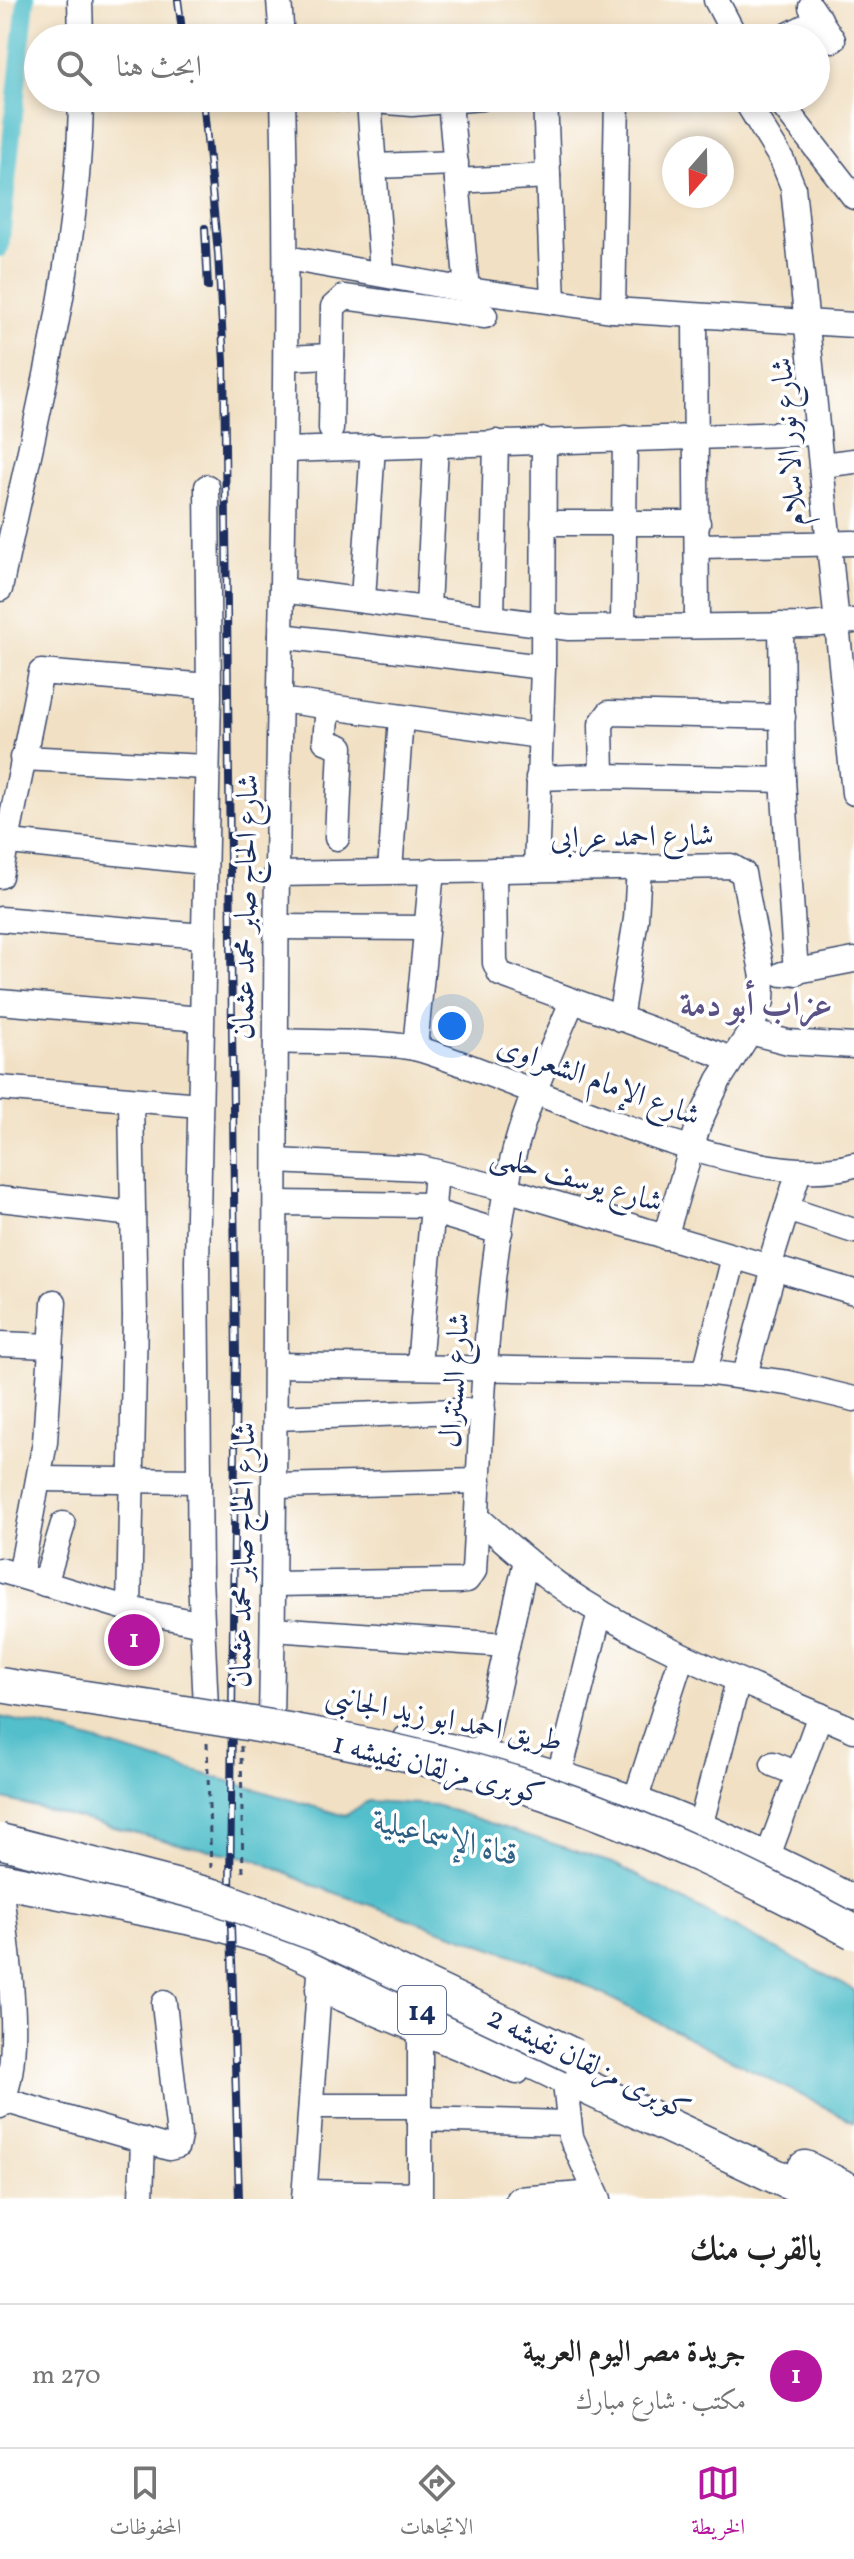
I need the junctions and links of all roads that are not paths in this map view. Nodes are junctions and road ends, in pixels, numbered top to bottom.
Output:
1 (80, 0) edge
2 (279, 0) edge
3 (716, 0) edge
4 (81, 24) edge
5 (281, 24) edge
6 (729, 24) edge
7 (800, 24) edge
8 (822, 24) edge
9 (830, 36) edge
10 (833, 40) dead end
11 (80, 112) edge
12 (283, 112) edge
13 (370, 112) edge
14 (451, 112) edge
15 (546, 112) edge
16 (617, 112) edge
17 (753, 112) edge
18 (788, 112) edge
19 (375, 166) junction
20 (456, 172) junction
21 (548, 176) junction
22 (854, 197) edge
23 (287, 258) junction
24 (382, 272) junction
25 (467, 290) junction
26 (553, 302) junction
27 (613, 310) junction
28 (485, 316) dead end
29 (695, 318) junction
30 (809, 325) junction
31 (854, 325) edge
32 (332, 356) junction
33 (286, 358) junction
34 (331, 429) dead end
35 (818, 433) junction
36 (699, 436) junction
37 (625, 438) junction
38 (544, 440) junction
39 (496, 442) junction
40 (436, 444) junction
41 (373, 446) junction
42 (285, 450) junction
43 (854, 461) edge
44 (822, 465) junction
45 (207, 487) dead end
46 (543, 523) junction
47 (625, 523) junction
48 (698, 534) junction
49 (842, 545) edge
50 (0, 589) edge
51 (282, 590) junction
52 (363, 599) junction
53 (428, 607) junction
54 (492, 617) junction
55 (846, 622) edge
56 (697, 624) junction
57 (543, 625) junction
58 (781, 625) junction
59 (623, 626) junction
60 (281, 636) junction
61 (543, 667) junction
62 (208, 686) junction
63 (280, 700) junction
64 (328, 707) junction
65 (850, 712) edge
66 (401, 717) junction
67 (783, 717) junction
68 (539, 736) junction
69 (22, 758) junction
70 (206, 767) junction
71 (602, 776) junction
72 (538, 778) junction
73 (783, 780) junction
74 (854, 786) edge
75 (854, 793) edge
76 (337, 838) dead end
77 (3, 841) edge
78 (203, 862) junction
79 (639, 867) junction
80 (432, 870) junction
81 (494, 870) junction
82 (536, 870) junction
83 (390, 871) junction
84 (277, 874) junction
85 (0, 876) edge
86 (0, 919) edge
87 (277, 927) junction
88 (425, 928) junction
89 (203, 936) junction
90 (854, 960) edge
91 (796, 973) junction
92 (763, 977) junction
93 (0, 1002) edge
94 (572, 1002) junction
95 (201, 1019) junction
96 (620, 1019) junction
97 (750, 1032) junction
98 (276, 1041) junction
99 (854, 1046) edge
100 (415, 1048) junction
101 (732, 1059) junction
102 (0, 1088) edge
103 (534, 1091) junction
104 (131, 1101) junction
105 (199, 1105) junction
106 (691, 1147) junction
107 (276, 1161) junction
108 (854, 1165) edge
109 (799, 1171) junction
110 (436, 1172) junction
111 (506, 1189) junction
112 (0, 1199) edge
113 (276, 1203) junction
114 (434, 1208) junction
115 (787, 1209) junction
116 (133, 1214) junction
117 (854, 1231) edge
118 (500, 1232) junction
119 (665, 1237) junction
120 (734, 1257) junction
121 (772, 1268) junction
122 (854, 1292) edge
123 (54, 1302) dead end
124 (0, 1344) edge
125 (51, 1346) junction
126 (276, 1365) junction
127 (419, 1365) junction
128 (485, 1366) junction
129 (705, 1372) junction
130 (745, 1375) junction
131 (854, 1399) edge
132 (483, 1410) junction
133 (276, 1418) junction
134 (40, 1479) junction
135 (132, 1479) junction
136 (199, 1481) junction
137 (479, 1481) junction
138 (276, 1486) junction
139 (477, 1517) junction
140 (63, 1524) dead end
141 (526, 1560) junction
142 (10, 1573) edge
143 (45, 1584) junction
144 (274, 1584) junction
145 (129, 1609) junction
146 (600, 1612) junction
147 (202, 1624) junction
148 (273, 1629) junction
149 (507, 1645) junction
150 (682, 1656) junction
151 (0, 1670) edge
152 (738, 1681) junction
153 (0, 1685) edge
154 (206, 1708) junction
155 (820, 1715) junction
156 (271, 1717) junction
157 (854, 1730) edge
158 (483, 1754) junction
159 (773, 1764) dead end
160 (560, 1772) junction
161 (798, 1774) junction
162 (636, 1798) junction
163 (701, 1823) junction
164 (0, 1841) edge
165 (769, 1853) junction
166 (0, 1880) edge
167 (854, 1898) edge
168 (854, 1932) edge
169 (320, 1975) junction
170 (164, 2003) dead end
171 (5, 2004) edge
172 (420, 2031) junction
173 (569, 2066) junction
174 (1, 2101) edge
175 (311, 2106) junction
176 (419, 2113) junction
177 (568, 2123) junction
178 (143, 2140) junction
179 (854, 2193) edge
180 (304, 2195) edge
181 (597, 2196) edge
182 (420, 2197) edge
183 (141, 2199) edge
184 (518, 2199) edge
185 (824, 2199) edge

1 - 4 street
2 - 5 street
3 - 6 street
7 - 8 street
9 - 10 street
11 - 50 street
12 - 23 street, شارع الحاج صابر محمد عثمان
13 - 19 street
14 - 20 street
15 - 21 street
16 - 27 street
17 - 30 street, شارع نور الاسلام
18 - 22 street
19 - 20 street
19 - 24 street
20 - 21 street
20 - 25 street
21 - 26 street
23 - 24 street
23 - 33 street, شارع الحاج صابر محمد عثمان
24 - 25 street
25 - 26 street
26 - 27 street
27 - 29 street
28 - 32 street
29 - 30 street
29 - 36 street
30 - 31 street
30 - 35 street, شارع نور الاسلام
32 - 33 street
32 - 34 street
33 - 42 street, شارع الحاج صابر محمد عثمان
35 - 36 street
35 - 44 street, شارع نور الاسلام
36 - 37 street
36 - 48 street
37 - 38 street
37 - 47 street
38 - 39 street
38 - 46 street
39 - 40 street
39 - 54 street
40 - 41 street
40 - 53 street
41 - 42 street
41 - 52 street
42 - 51 street, شارع الحاج صابر محمد عثمان
43 - 44 street
44 - 49 street, شارع نور الاسلام
45 - 62 street, شارع الحاج صابر محمد عثمان
46 - 47 street
46 - 57 street
47 - 48 street
47 - 59 street
48 - 49 street
48 - 56 street
49 - 55 street, شارع نور الاسلام
51 - 52 street
51 - 60 street, شارع الحاج صابر محمد عثمان
52 - 53 street
53 - 54 street
54 - 57 street
55 - 58 street
55 - 65 street, شارع نور الاسلام
56 - 58 street
56 - 59 street
57 - 59 street
57 - 61 street
58 - 67 street
60 - 61 street
60 - 63 street, شارع الحاج صابر محمد عثمان
61 - 68 street
62 - 69 street
62 - 70 street, شارع الحاج صابر محمد عثمان
63 - 64 street
63 - 84 street, شارع الحاج صابر محمد عثمان
64 - 66 street
64 - 76 street
65 - 74 street, شارع نور الاسلام
66 - 68 street
66 - 83 street
67 - 71 street
67 - 73 street
68 - 72 street
69 - 70 street
69 - 77 street
70 - 78 street, شارع الحاج صابر محمد عثمان
71 - 72 street
71 - 73 street
72 - 82 street
73 - 91 street
74 - 75 street, شارع نور الاسلام
77 - 78 street
77 - 85 street
78 - 89 street, شارع الحاج صابر محمد عثمان
79 - 82 street, شارع احمد عرابى
79 - 92 street, شارع احمد عرابى
79 - 96 street
80 - 81 street, شارع احمد عرابى
80 - 83 street, شارع احمد عرابى
80 - 88 street
81 - 82 street, شارع احمد عرابى
81 - 94 street
83 - 84 street, شارع احمد عرابى
84 - 87 street, شارع الحاج صابر محمد عثمان
86 - 89 street
87 - 88 street
87 - 98 street, شارع الحاج صابر محمد عثمان
88 - 100 street
89 - 95 street, شارع الحاج صابر محمد عثمان
90 - 91 street
91 - 92 street
92 - 97 street, شارع احمد عرابى
93 - 95 street
94 - 96 street
94 - 103 street, شارع السنترال
95 - 105 street, شارع الحاج صابر محمد عثمان
96 - 101 street
97 - 99 street
97 - 101 street, شارع احمد عرابى
98 - 100 street, شارع الإمام الشعراوى
98 - 107 street, شارع الحاج صابر محمد عثمان
100 - 103 street, شارع الإمام الشعراوى
101 - 106 street, شارع احمد عرابى
102 - 104 street
103 - 106 street, شارع الإمام الشعراوى
103 - 111 street, شارع السنترال
104 - 105 street
104 - 116 street
105 - 136 street, شارع الحاج صابر محمد عثمان
106 - 109 street, شارع الإمام الشعراوى
106 - 119 street, شارع احمد عرابى
107 - 110 street, شارع يوسف حلمى
107 - 113 street, شارع الحاج صابر محمد عثمان
108 - 109 street, شارع الإمام الشعراوى
109 - 115 street
110 - 111 street, شارع يوسف حلمى
110 - 114 street
111 - 118 street, شارع السنترال
111 - 119 street, شارع يوسف حلمى
112 - 116 street
113 - 114 street
113 - 126 street, شارع الحاج صابر محمد عثمان
114 - 118 street
114 - 127 street
115 - 117 street
115 - 121 street
116 - 135 street
118 - 128 street, شارع السنترال
119 - 120 street, شارع يوسف حلمى
120 - 121 street, شارع يوسف حلمى
120 - 129 street
121 - 122 street, شارع يوسف حلمى
121 - 130 street
123 - 125 street
124 - 125 street
125 - 134 street
126 - 127 street
126 - 133 street, شارع الحاج صابر محمد عثمان
127 - 128 street
128 - 129 street
128 - 132 street, شارع السنترال
129 - 130 street
130 - 131 street
132 - 133 street
132 - 137 street, شارع السنترال
133 - 138 street, شارع الحاج صابر محمد عثمان
134 - 135 street
134 - 142 street
135 - 136 street
135 - 145 street
136 - 147 street, شارع الحاج صابر محمد عثمان
137 - 138 street
137 - 139 street, شارع السنترال
138 - 144 street, شارع الحاج صابر محمد عثمان
139 - 141 street
139 - 144 street, شارع السنترال
140 - 143 street
141 - 146 street
141 - 149 street
142 - 143 street
143 - 145 street
144 - 148 street, شارع الحاج صابر محمد عثمان
145 - 147 street
146 - 150 street
146 - 160 street
147 - 154 street, شارع الحاج صابر محمد عثمان
148 - 149 street
148 - 156 street, شارع الحاج صابر محمد عثمان
149 - 158 street
150 - 152 street
150 - 162 street
151 - 154 street, طريق احمد ابو زيد الجانبى
152 - 155 street
152 - 163 street
153 - 168 highway, كوبرى مزلقان نفيشه 1, bridge
154 - 156 street, طريق احمد ابو زيد الجانبى
155 - 157 street
155 - 161 street
156 - 158 street, طريق احمد ابو زيد الجانبى
158 - 160 street, طريق احمد ابو زيد الجانبى
159 - 161 street
160 - 162 street, طريق احمد ابو زيد الجانبى
161 - 165 street
162 - 163 street, طريق احمد ابو زيد الجانبى
163 - 165 street, طريق احمد ابو زيد الجانبى
164 - 173 highway, كوبرى مزلقان نفيشه 2, bridge
165 - 167 street, طريق احمد ابو زيد الجانبى
166 - 169 highway, 14
166 - 171 street
169 - 172 street
169 - 173 highway, 14
169 - 175 street
170 - 178 street
171 - 174 street
172 - 173 street
172 - 176 street
173 - 177 street
173 - 179 highway, كوبرى مزلقان نفيشه 2
173 - 185 highway, 14
174 - 178 street
175 - 176 street
175 - 180 street
176 - 177 street
176 - 182 street
177 - 181 street
178 - 183 street
180 - 182 street
181 - 184 street

